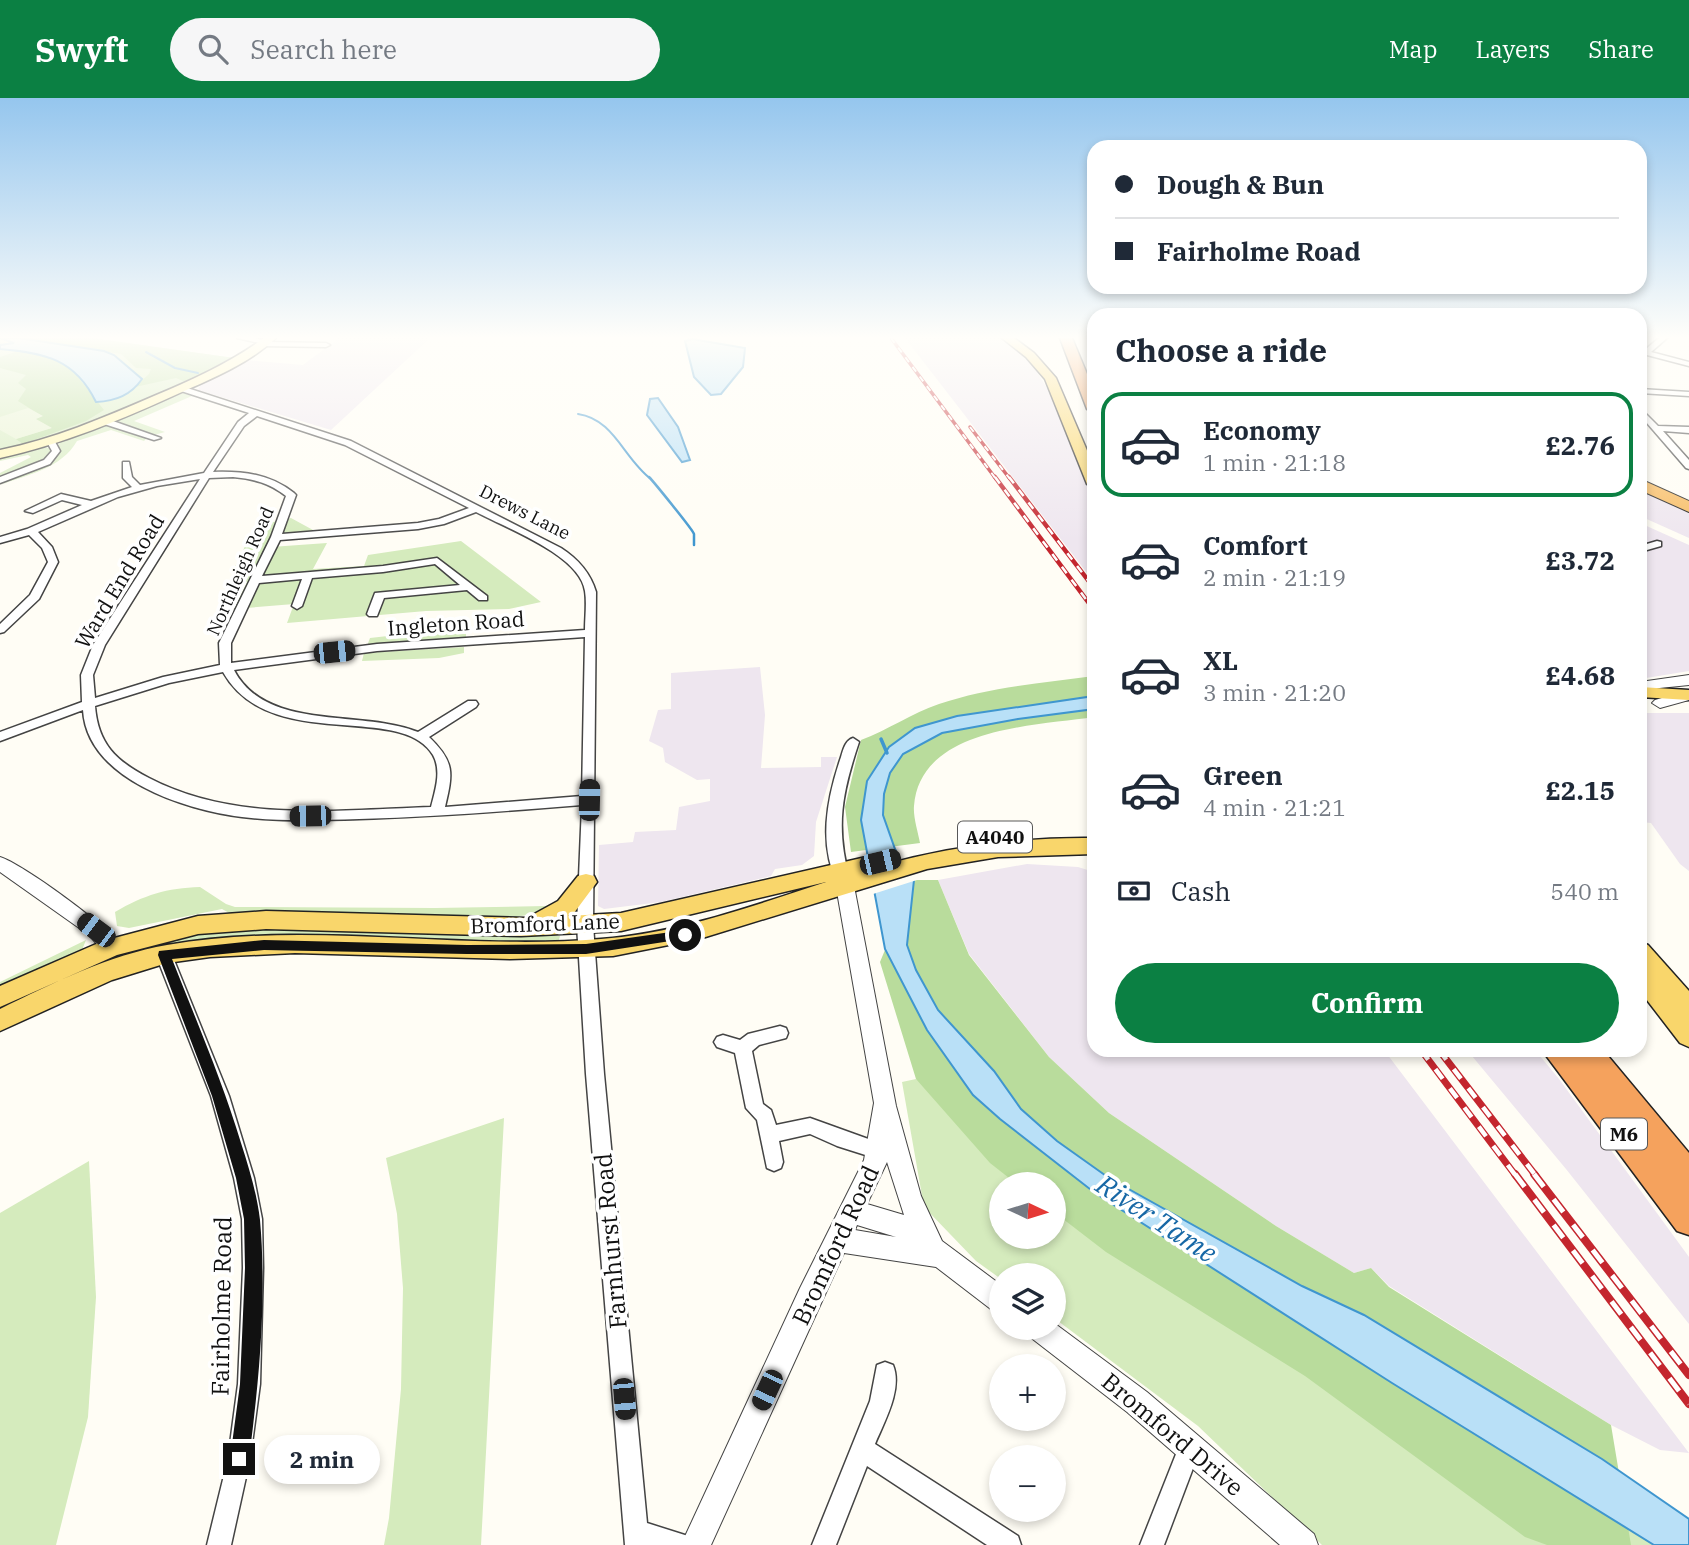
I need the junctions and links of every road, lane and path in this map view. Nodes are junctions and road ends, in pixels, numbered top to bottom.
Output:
1 (143, 406) edge
2 (236, 406) edge
3 (1061, 406) edge
4 (1072, 406) edge
5 (256, 412) junction
6 (1647, 418) edge
7 (107, 422) junction
8 (1655, 428) junction
9 (1689, 430) edge
10 (167, 434) dead end
11 (1087, 440) edge
12 (51, 442) junction
13 (0, 454) edge
14 (126, 464) dead end
15 (1689, 466) edge
16 (1087, 467) edge
17 (206, 476) junction
18 (1647, 478) edge
19 (0, 480) edge
20 (1647, 487) edge
21 (138, 488) junction
22 (76, 489) dead end
23 (61, 497) junction
24 (1689, 498) edge
25 (92, 504) junction
26 (1689, 507) edge
27 (476, 509) junction
28 (30, 510) dead end
29 (32, 532) junction
30 (276, 537) junction
31 (0, 540) edge
32 (1657, 544) dead end
33 (1647, 547) edge
34 (383, 569) junction
35 (308, 576) junction
36 (255, 580) junction
37 (469, 587) junction
38 (379, 595) junction
39 (483, 598) dead end
40 (297, 606) dead end
41 (373, 614) dead end
42 (0, 630) edge
43 (590, 633) junction
44 (226, 667) junction
45 (1689, 680) edge
46 (1647, 685) edge
47 (1647, 692) edge
48 (1689, 695) edge
49 (1647, 702) edge
50 (87, 703) junction
51 (1660, 703) junction
52 (1689, 703) edge
53 (472, 704) dead end
54 (421, 736) junction
55 (0, 737) edge
56 (853, 742) dead end
57 (589, 800) junction
58 (437, 812) junction
59 (1087, 832) edge
60 (1048, 839) junction
61 (1087, 845) edge
62 (0, 863) edge
63 (853, 876) junction
64 (586, 882) junction
65 (521, 927) junction
66 (585, 937) junction
67 (111, 947) junction
68 (164, 955) junction
69 (1647, 959) edge
70 (1647, 982) edge
71 (0, 997) edge
72 (1689, 1008) edge
73 (0, 1021) edge
74 (780, 1033) dead end
75 (1689, 1036) edge
76 (723, 1042) dead end
77 (743, 1048) junction
78 (1562, 1057) edge
79 (1591, 1057) edge
80 (885, 1103) junction
81 (771, 1135) junction
82 (878, 1151) junction
83 (774, 1162) dead end
84 (1689, 1178) edge
85 (851, 1212) junction
86 (1689, 1219) edge
87 (838, 1240) junction
88 (939, 1256) junction
89 (989, 1292) edge
90 (1055, 1340) edge
91 (885, 1373) dead end
92 (1190, 1447) junction
93 (862, 1448) junction
94 (636, 1539) edge
95 (219, 1545) edge
96 (679, 1545) edge
97 (695, 1545) edge
98 (824, 1545) edge
99 (1009, 1545) edge
100 (1152, 1545) edge
101 (1303, 1545) edge

1 - 7 main road
2 - 5 street, Drews Lane
3 - 16 main road
4 - 11 main road
5 - 17 street, Ward End Road
5 - 27 street, Drews Lane
6 - 8 street
7 - 10 street
7 - 12 main road
8 - 9 street
8 - 15 street
12 - 13 main road
12 - 19 street
14 - 21 street
17 - 21 street, Northleigh Road
17 - 30 street, Northleigh Road
17 - 50 street, Ward End Road
18 - 24 highway
20 - 26 highway
21 - 25 street, Northleigh Road
22 - 23 street
23 - 25 street
23 - 28 street
25 - 29 street, Northleigh Road
27 - 30 street
27 - 43 street, Drews Lane
29 - 31 street, Northleigh Road
29 - 42 street
30 - 36 street, Northleigh Road
32 - 33 street
34 - 35 street
34 - 37 street
34 - 38 street
35 - 36 street
35 - 40 street
36 - 44 street, Northleigh Road
37 - 38 street
37 - 39 street
38 - 41 street
43 - 44 street, Ingleton Road
43 - 57 street, Drews Lane
44 - 50 street, Ingleton Road
44 - 54 street, Northleigh Road
45 - 46 street
47 - 48 main road
48 - 51 street
49 - 51 main road
50 - 55 street, Ingleton Road
50 - 58 street, Ward End Road
51 - 52 main road
53 - 54 street
54 - 58 street
56 - 63 street
57 - 58 street, Ward End Road
57 - 64 street, Drews Lane
59 - 60 main road, Bromford Lane / A4040
60 - 61 main road, Bromford Lane / A4040
60 - 63 main road, Bromford Lane / A4040
62 - 67 street
63 - 66 main road, Bromford Lane / A4040
63 - 66 main road, Bromford Lane / A4040
63 - 80 street, Bromford Road
64 - 65 main road
64 - 66 street, Drews Lane
65 - 66 main road, Bromford Lane / A4040
65 - 67 main road, Bromford Lane / A4040
66 - 68 main road, Bromford Lane / A4040
66 - 94 street, Farnhurst Road
67 - 71 main road, Bromford Lane / A4040
68 - 73 main road, Bromford Lane / A4040
68 - 95 street, Fairholme Road
69 - 72 main road
70 - 75 main road
74 - 77 street
76 - 77 street
77 - 81 street
78 - 86 highway, M6
79 - 84 highway, M6
80 - 82 street, Bromford Road
80 - 88 street
81 - 82 street
81 - 83 street
82 - 85 street, Bromford Road
85 - 87 street, Bromford Road
85 - 88 street
87 - 88 street
87 - 97 street, Bromford Road
88 - 89 street
90 - 92 street, Bromford Drive
91 - 93 street
92 - 100 street
92 - 101 street, Bromford Drive
93 - 98 street
93 - 99 street
94 - 96 street, Farnhurst Road

